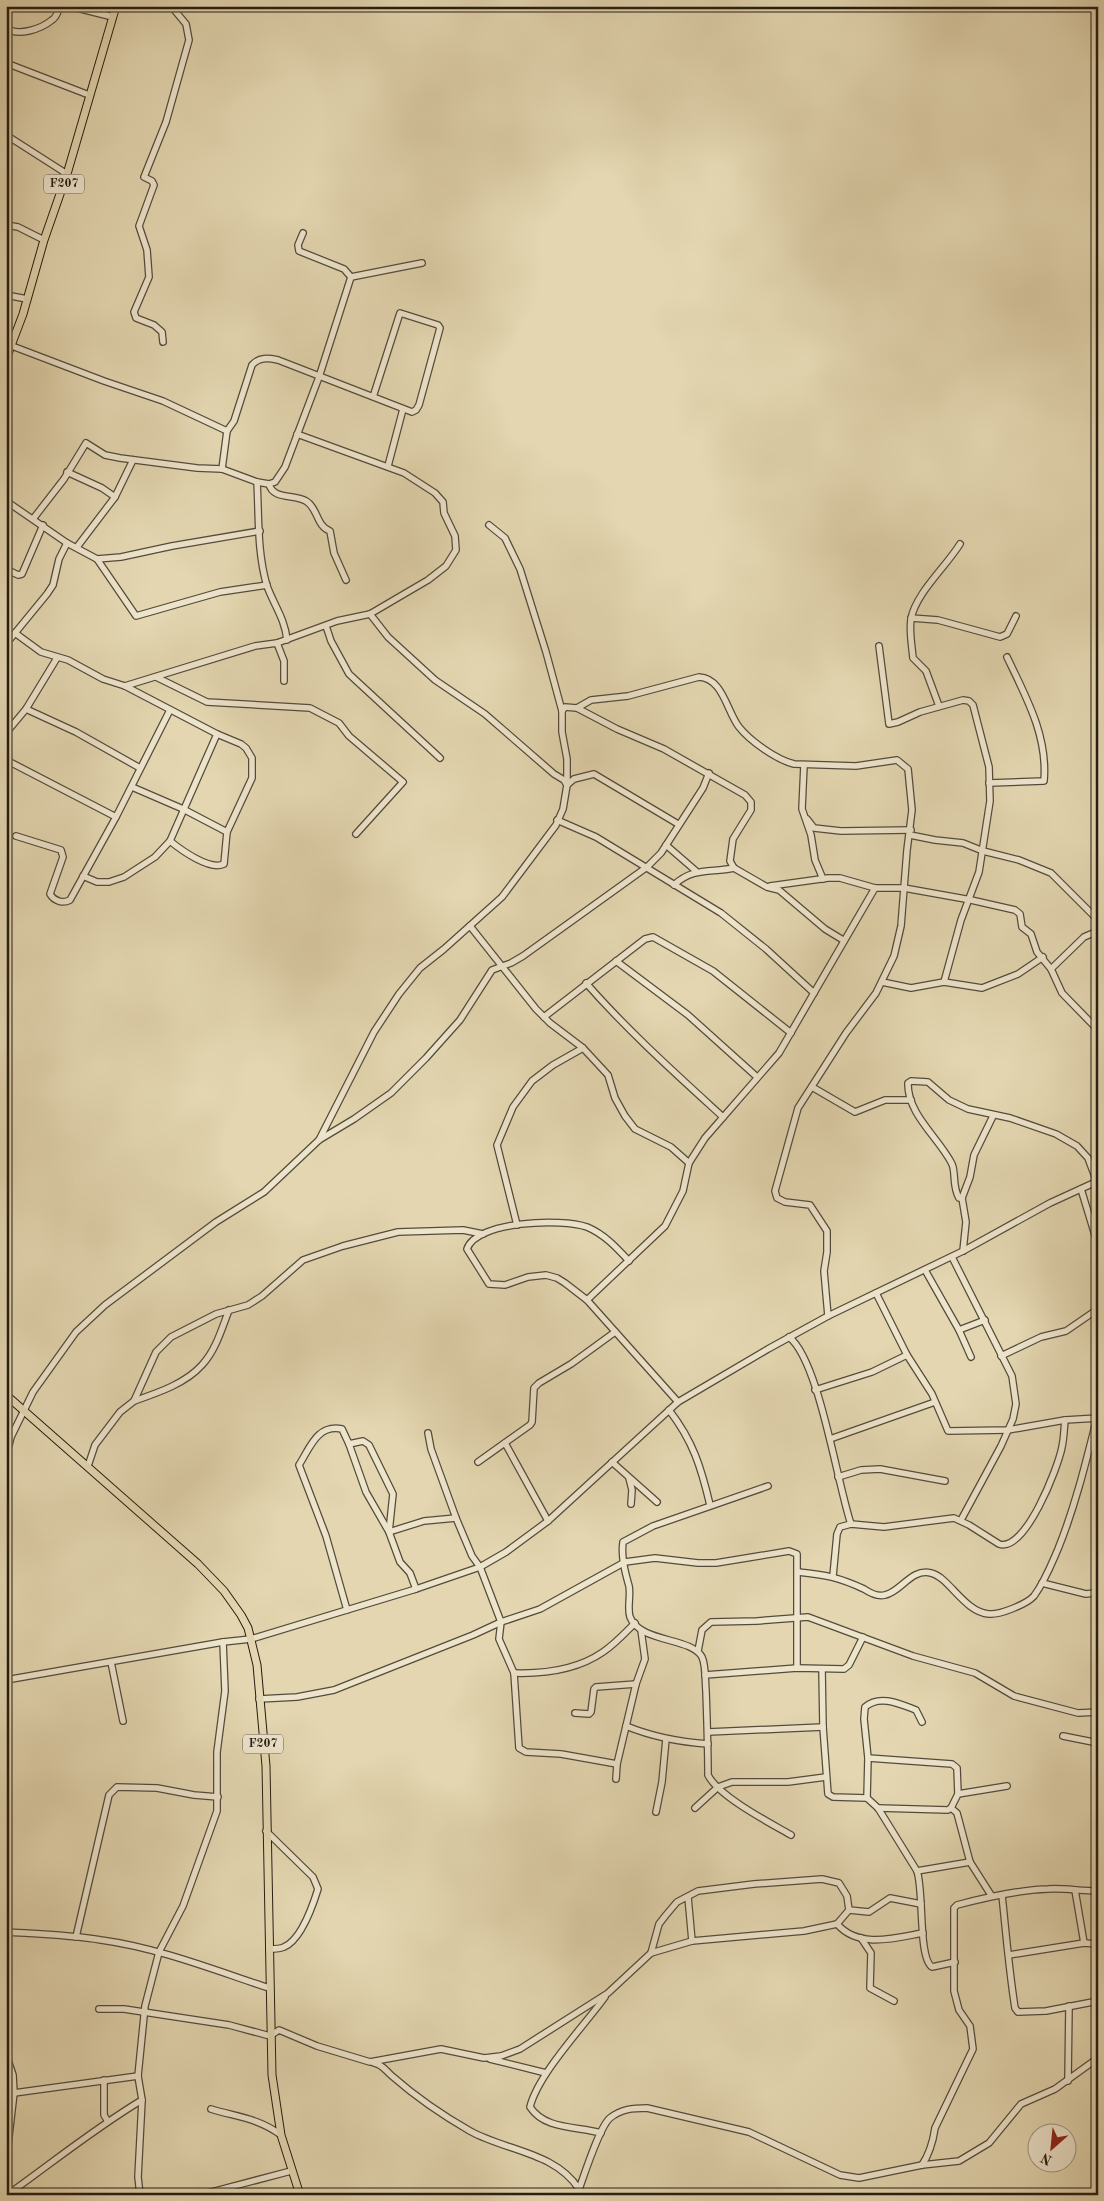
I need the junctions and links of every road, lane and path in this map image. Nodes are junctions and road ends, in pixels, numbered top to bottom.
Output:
1 (60, 6) edge
2 (69, 6) edge
3 (97, 6) edge
4 (116, 6) edge
5 (171, 6) edge
6 (95, 14) junction
7 (113, 17) junction
8 (6, 28) edge
9 (6, 63) edge
10 (89, 95) junction
11 (6, 135) edge
12 (67, 174) junction
13 (6, 225) edge
14 (303, 233) dead end
15 (44, 240) junction
16 (422, 263) dead end
17 (351, 277) junction
18 (6, 295) edge
19 (27, 299) junction
20 (163, 342) dead end
21 (12, 346) junction
22 (6, 359) edge
23 (319, 377) junction
24 (373, 396) junction
25 (403, 409) junction
26 (227, 431) junction
27 (297, 434) junction
28 (132, 460) junction
29 (388, 466) junction
30 (222, 469) junction
31 (67, 472) junction
32 (257, 482) junction
33 (269, 484) junction
34 (115, 497) junction
35 (6, 501) edge
36 (33, 519) junction
37 (43, 525) junction
38 (489, 525) dead end
39 (260, 531) junction
40 (67, 542) junction
41 (960, 544) dead end
42 (77, 547) junction
43 (97, 559) junction
44 (6, 569) edge
45 (346, 580) dead end
46 (267, 585) junction
47 (370, 614) junction
48 (1016, 616) dead end
49 (911, 618) junction
50 (326, 626) junction
51 (15, 633) junction
52 (287, 640) junction
53 (277, 643) junction
54 (6, 644) edge
55 (879, 646) dead end
56 (1007, 657) dead end
57 (57, 658) junction
58 (155, 676) junction
59 (284, 681) dead end
60 (125, 686) junction
61 (939, 706) junction
62 (577, 708) junction
63 (26, 709) junction
64 (170, 710) junction
65 (562, 711) junction
66 (6, 733) edge
67 (217, 734) junction
68 (440, 758) dead end
69 (6, 760) edge
70 (804, 765) junction
71 (140, 768) junction
72 (709, 773) junction
73 (989, 783) junction
74 (566, 785) junction
75 (132, 787) junction
76 (183, 809) junction
77 (116, 817) junction
78 (805, 817) junction
79 (557, 820) junction
80 (678, 824) junction
81 (227, 832) junction
82 (910, 833) junction
83 (356, 834) dead end
84 (16, 836) dead end
85 (170, 841) junction
86 (666, 845) junction
87 (983, 851) junction
88 (647, 867) junction
89 (734, 868) junction
90 (696, 871) junction
91 (83, 876) junction
92 (823, 879) junction
93 (674, 885) junction
94 (767, 887) junction
95 (875, 888) junction
96 (904, 888) junction
97 (968, 899) junction
98 (1098, 920) edge
99 (470, 926) junction
100 (1098, 931) edge
101 (843, 940) junction
102 (1042, 957) junction
103 (616, 961) junction
104 (502, 966) junction
105 (1050, 969) junction
106 (882, 982) junction
107 (944, 982) junction
108 (586, 984) junction
109 (814, 993) junction
110 (544, 1017) junction
111 (1098, 1030) edge
112 (791, 1033) junction
113 (583, 1048) junction
114 (757, 1077) junction
115 (812, 1087) junction
116 (911, 1100) junction
117 (993, 1116) junction
118 (723, 1117) junction
119 (319, 1140) junction
120 (689, 1162) junction
121 (1097, 1182) edge
122 (1081, 1190) junction
123 (962, 1198) junction
124 (517, 1225) junction
125 (483, 1234) junction
126 (1098, 1245) edge
127 (963, 1251) junction
128 (952, 1257) junction
129 (629, 1261) junction
130 (925, 1270) junction
131 (876, 1293) junction
132 (587, 1300) junction
133 (1098, 1309) edge
134 (228, 1310) junction
135 (828, 1316) junction
136 (985, 1320) junction
137 (959, 1330) junction
138 (615, 1332) junction
139 (789, 1337) junction
140 (907, 1355) junction
141 (1001, 1356) junction
142 (971, 1357) dead end
143 (815, 1390) junction
144 (6, 1395) edge
145 (134, 1401) junction
146 (678, 1402) junction
147 (935, 1402) junction
148 (669, 1410) junction
149 (24, 1411) junction
150 (1097, 1418) edge
151 (1013, 1419) junction
152 (1065, 1420) junction
153 (1016, 1429) junction
154 (1008, 1430) junction
155 (428, 1433) dead end
156 (830, 1439) junction
157 (505, 1443) junction
158 (349, 1444) junction
159 (6, 1457) edge
160 (478, 1462) dead end
161 (612, 1462) junction
162 (88, 1466) junction
163 (628, 1476) junction
164 (838, 1477) junction
165 (945, 1481) dead end
166 (768, 1486) dead end
167 (657, 1502) dead end
168 (631, 1504) dead end
169 (710, 1505) junction
170 (456, 1518) junction
171 (961, 1520) junction
172 (548, 1521) junction
173 (851, 1524) junction
174 (389, 1532) junction
175 (625, 1562) junction
176 (480, 1567) junction
177 (798, 1572) junction
178 (833, 1576) junction
179 (1042, 1582) junction
180 (1098, 1587) edge
181 (416, 1589) junction
182 (347, 1610) junction
183 (797, 1617) junction
184 (501, 1622) junction
185 (635, 1623) junction
186 (641, 1630) junction
187 (863, 1638) junction
188 (251, 1639) junction
189 (223, 1642) junction
190 (698, 1651) junction
191 (111, 1662) junction
192 (797, 1668) junction
193 (822, 1669) junction
194 (514, 1673) junction
195 (705, 1675) junction
196 (6, 1680) edge
197 (636, 1684) junction
198 (259, 1699) junction
199 (1098, 1712) edge
200 (575, 1713) dead end
201 (123, 1721) dead end
202 (922, 1722) dead end
203 (626, 1726) junction
204 (823, 1727) junction
205 (708, 1732) junction
206 (1063, 1736) dead end
207 (666, 1739) junction
208 (1098, 1743) edge
209 (708, 1744) junction
210 (868, 1758) junction
211 (617, 1764) junction
212 (826, 1777) junction
213 (616, 1779) dead end
214 (1007, 1786) dead end
215 (718, 1787) junction
216 (958, 1794) junction
217 (218, 1797) junction
218 (867, 1798) junction
219 (695, 1808) dead end
220 (878, 1808) junction
221 (951, 1808) junction
222 (656, 1812) dead end
223 (266, 1831) junction
224 (791, 1834) dead end
225 (970, 1862) junction
226 (917, 1871) junction
227 (1075, 1890) junction
228 (1098, 1891) edge
229 (991, 1895) junction
230 (1002, 1895) junction
231 (688, 1896) junction
232 (921, 1904) junction
233 (849, 1910) junction
234 (837, 1924) junction
235 (6, 1932) edge
236 (923, 1933) junction
237 (76, 1937) junction
238 (861, 1938) junction
239 (692, 1942) junction
240 (1084, 1943) junction
241 (1098, 1944) edge
242 (268, 1949) junction
243 (159, 1952) junction
244 (651, 1953) junction
245 (1009, 1955) junction
246 (955, 1962) junction
247 (269, 1988) junction
248 (608, 1993) junction
249 (1098, 2001) edge
250 (894, 2002) dead end
251 (1069, 2006) junction
252 (99, 2009) dead end
253 (144, 2012) junction
254 (270, 2036) junction
255 (6, 2054) edge
256 (484, 2058) junction
257 (1098, 2058) edge
258 (390, 2059) junction
259 (370, 2062) junction
260 (546, 2073) junction
261 (389, 2074) junction
262 (138, 2076) junction
263 (104, 2080) junction
264 (1068, 2081) junction
265 (14, 2092) junction
266 (142, 2100) junction
267 (211, 2109) dead end
268 (107, 2120) junction
269 (601, 2133) junction
270 (281, 2135) junction
271 (6, 2162) edge
272 (922, 2165) junction
273 (291, 2171) junction
274 (578, 2192) edge
275 (7, 2195) edge
276 (140, 2195) edge
277 (200, 2195) edge
278 (300, 2195) edge
279 (1065, 2195) edge
280 (1077, 2195) edge

1 - 8 street
2 - 6 street
3 - 6 street
4 - 7 main road, F207
5 - 20 street
6 - 7 street
7 - 10 main road, F207
9 - 10 street
10 - 12 main road, F207
11 - 12 street
12 - 15 main road, F207
13 - 15 street
14 - 17 street
15 - 19 main road, F207
16 - 17 street
17 - 23 street
18 - 19 street
19 - 21 main road, F207
21 - 22 main road, F207
21 - 26 street
23 - 24 street
23 - 26 street
23 - 27 street
24 - 25 street
24 - 25 street
25 - 29 street
26 - 30 street
27 - 29 street
27 - 33 street
28 - 30 street
28 - 31 street
28 - 34 street
29 - 47 street
30 - 32 street
31 - 34 street
31 - 36 street
32 - 33 street
32 - 39 street
33 - 45 street
34 - 42 street
35 - 36 street
36 - 37 street
37 - 40 street
37 - 44 street
38 - 65 street
39 - 43 street
39 - 46 street
40 - 42 street
40 - 51 street
41 - 49 street
42 - 43 street
43 - 46 street
46 - 52 street
47 - 50 street
47 - 74 street
48 - 49 street
49 - 61 street
50 - 52 street
50 - 68 street
51 - 54 street
51 - 57 street
52 - 53 street
53 - 58 street
53 - 59 street
55 - 61 street
56 - 73 street
57 - 60 street
57 - 63 street
58 - 60 street
58 - 83 street
60 - 64 street
61 - 73 street
62 - 65 street
62 - 70 street
62 - 72 street
63 - 66 street
63 - 71 street
64 - 67 street
64 - 71 street
65 - 74 street
67 - 76 street
67 - 81 street
69 - 77 street
70 - 78 street
70 - 82 street
71 - 75 street
72 - 80 street
72 - 89 street
73 - 87 street
74 - 79 street
74 - 80 street
75 - 76 street
75 - 77 street
76 - 81 street
76 - 85 street
77 - 91 street
78 - 82 street
78 - 92 street
79 - 88 street
79 - 99 street
80 - 86 street
81 - 85 street
82 - 87 street
82 - 96 street
84 - 91 street
85 - 91 street
86 - 88 street
86 - 90 street
87 - 97 street
87 - 98 street
88 - 93 street
88 - 104 street
89 - 90 street
89 - 94 street
90 - 93 street
92 - 94 street
92 - 95 street
93 - 109 street
94 - 101 street
95 - 96 street
95 - 101 street
96 - 97 street
96 - 106 street
97 - 102 street
97 - 107 street
99 - 104 street
99 - 119 street
100 - 105 street
101 - 109 street
102 - 105 street
102 - 107 street
103 - 108 street
103 - 112 street
103 - 114 street
104 - 110 street
104 - 119 street
105 - 111 street
106 - 107 street
106 - 115 street
108 - 110 street
108 - 118 street
109 - 112 street
110 - 113 street
112 - 114 street
113 - 120 street
113 - 124 street
114 - 118 street
115 - 116 street
115 - 135 street
116 - 117 street
116 - 123 street
117 - 121 street
117 - 123 street
118 - 120 street
119 - 149 street
120 - 129 street
121 - 122 street
122 - 126 street
122 - 127 street
123 - 127 street
124 - 125 street
124 - 129 street
125 - 132 street
125 - 134 street
127 - 128 street
128 - 130 street
128 - 136 street
129 - 132 street
130 - 131 street
130 - 137 street
131 - 135 street
131 - 140 street
132 - 138 street
133 - 141 street
134 - 145 street
134 - 145 street
135 - 139 street
136 - 137 street
136 - 141 street
137 - 142 street
138 - 146 street
138 - 157 street
139 - 143 street
139 - 146 street
140 - 143 street
140 - 147 street
141 - 151 street
143 - 156 street
144 - 149 main road, F207
145 - 162 street
146 - 148 street
147 - 154 street
147 - 156 street
148 - 161 street
148 - 169 street
149 - 159 street
149 - 162 main road, F207
150 - 152 street
150 - 179 street
151 - 153 street
151 - 154 street
152 - 153 street
152 - 171 street
153 - 154 street
154 - 171 street
155 - 170 street
156 - 164 street
157 - 160 street
157 - 172 street
158 - 174 street
158 - 174 street
158 - 182 street
161 - 163 street
161 - 172 street
162 - 188 main road, F207
163 - 167 street
163 - 168 street
164 - 165 street
164 - 173 street
166 - 169 street
169 - 175 street
170 - 174 street
170 - 176 street
171 - 173 street
172 - 176 street
173 - 178 street
174 - 181 street
175 - 177 street
175 - 184 street
175 - 185 street
176 - 181 street
176 - 184 street
177 - 178 street
177 - 183 street
178 - 179 street
179 - 180 street
181 - 182 street
182 - 188 street
183 - 187 street
183 - 190 street
183 - 192 street
184 - 194 street
184 - 198 street
185 - 186 street
185 - 194 street
186 - 190 street
186 - 197 street
187 - 193 street
187 - 199 street
188 - 189 street
188 - 198 main road, F207
189 - 191 street
189 - 217 street
190 - 195 street
191 - 196 street
191 - 201 street
192 - 193 street
192 - 195 street
193 - 204 street
194 - 211 street
195 - 205 street
197 - 200 street
197 - 203 street
198 - 223 main road, F207
202 - 210 street
203 - 207 street
203 - 211 street
204 - 205 street
204 - 212 street
205 - 209 street
206 - 208 street
207 - 209 street
207 - 222 street
209 - 215 street
210 - 216 street
210 - 218 street
211 - 213 street
212 - 215 street
212 - 218 street
214 - 216 street
215 - 219 street
215 - 224 street
216 - 221 street
217 - 237 street
217 - 243 street
218 - 220 street
220 - 221 street
220 - 226 street
221 - 225 street
223 - 242 main road, F207
223 - 242 street
225 - 226 street
225 - 229 street
226 - 232 street
227 - 228 street
227 - 230 street
227 - 240 street
229 - 230 street
229 - 246 street
230 - 245 street
231 - 233 street
231 - 239 street
231 - 244 street
232 - 233 street
232 - 236 street
233 - 234 street
234 - 238 street
234 - 239 street
235 - 237 street
236 - 238 street
236 - 246 street
237 - 243 street
238 - 250 street
239 - 244 street
240 - 241 street
240 - 245 street
242 - 247 main road, F207
243 - 247 street
243 - 253 street
244 - 248 street
245 - 251 street
246 - 272 street
247 - 254 main road, F207
248 - 256 street
248 - 260 street
249 - 251 street
251 - 264 street
252 - 253 street
253 - 254 street
253 - 262 street
254 - 259 street
254 - 270 main road, F207
255 - 265 street
256 - 258 street
256 - 260 street
257 - 264 street
258 - 259 street
258 - 261 street
259 - 261 street
260 - 269 street
261 - 274 street
262 - 263 street
262 - 266 street
263 - 265 street
263 - 268 street
264 - 272 street
265 - 271 street
266 - 268 street
266 - 276 street
267 - 270 street
268 - 275 street
269 - 272 street
269 - 274 street
270 - 273 main road, F207
273 - 277 street
273 - 278 main road, F207
279 - 280 street

